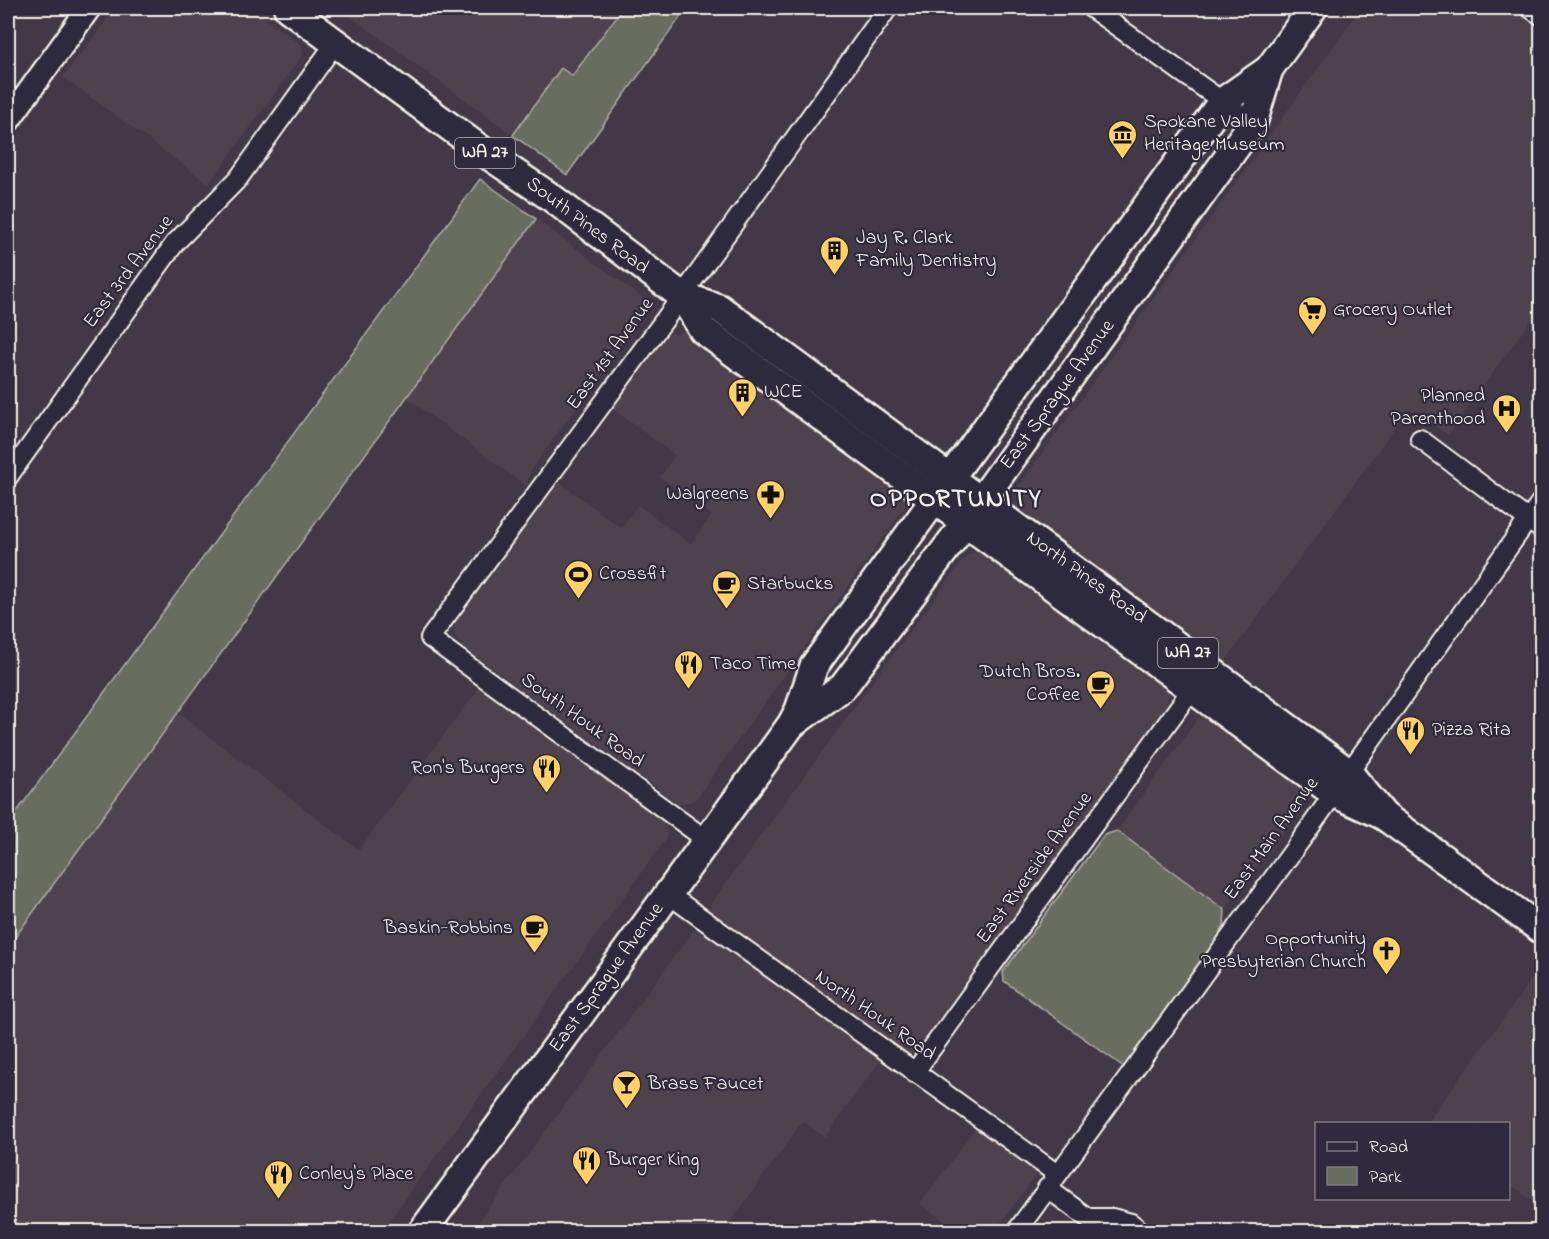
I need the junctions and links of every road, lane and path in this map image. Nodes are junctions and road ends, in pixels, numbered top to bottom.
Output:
1 (89, 8) edge
2 (288, 8) edge
3 (888, 8) edge
4 (1091, 8) edge
5 (1313, 8) edge
6 (1530, 8) edge
7 (1542, 16) edge
8 (336, 42) junction
9 (1269, 69) junction
10 (1222, 102) junction
11 (8, 121) edge
12 (1253, 123) junction
13 (682, 296) junction
14 (1420, 439) dead end
15 (8, 477) edge
16 (941, 489) junction
17 (1542, 500) edge
18 (981, 501) junction
19 (965, 523) junction
20 (1534, 524) edge
21 (430, 638) joint
22 (1192, 689) junction
23 (791, 725) junction
24 (1341, 783) junction
25 (708, 841) junction
26 (668, 894) junction
27 (1542, 930) edge
28 (914, 1073) junction
29 (1052, 1181) junction
30 (1089, 1225) edge
31 (422, 1232) edge
32 (1016, 1232) edge
33 (1142, 1232) edge

1 - 11 street
2 - 8 main road, South Pines Road / WA 27
3 - 13 street, East 1st Avenue
4 - 10 street
5 - 9 main road, East Sprague Avenue
6 - 7 street
8 - 13 main road, South Pines Road / WA 27
8 - 15 street, East 3rd Avenue
9 - 10 main road, East Sprague Avenue
9 - 12 main road, East Sprague Avenue
10 - 12 street
10 - 16 main road, East Sprague Avenue
12 - 18 main road, East Sprague Avenue
13 - 16 main road, South Pines Road / WA 27
13 - 21 street, East 1st Avenue
14 - 20 street
16 - 18 main road, South Pines Road / WA 27
16 - 19 main road, South Pines Road / WA 27
16 - 23 main road, East Sprague Avenue
17 - 20 street, East Main Avenue
18 - 19 main road, East Sprague Avenue
18 - 24 main road, North Pines Road / WA 27
19 - 22 main road, North Pines Road / WA 27
19 - 23 main road, East Sprague Avenue
20 - 24 street, East Main Avenue
21 - 25 street, South Houk Road
22 - 24 main road, North Pines Road / WA 27
22 - 28 street, East Riverside Avenue
23 - 25 main road, East Sprague Avenue
24 - 27 main road, North Pines Road / WA 27
24 - 29 street, East Main Avenue
25 - 26 main road, East Sprague Avenue
26 - 28 street, North Houk Road
26 - 31 main road, East Sprague Avenue
28 - 29 street, North Houk Road
29 - 30 street, North Houk Road
29 - 32 street, East Main Avenue
30 - 33 street

